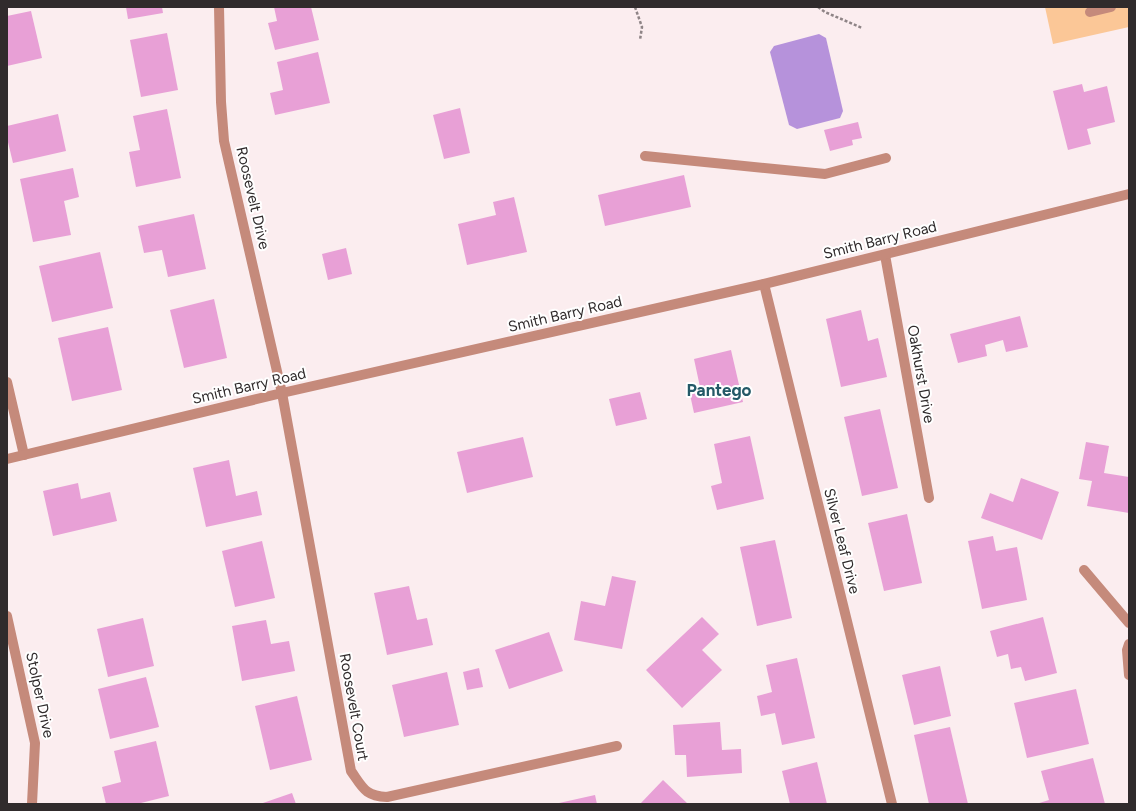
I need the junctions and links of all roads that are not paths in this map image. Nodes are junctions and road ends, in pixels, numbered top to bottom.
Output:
1 (218, 7) edge
2 (1111, 7) edge
3 (1090, 12) dead end
4 (645, 156) dead end
5 (886, 158) dead end
6 (1129, 194) edge
7 (884, 254) junction
8 (764, 284) junction
9 (7, 382) edge
10 (282, 393) junction
11 (24, 455) junction
12 (7, 459) edge
13 (928, 498) dead end
14 (1084, 570) dead end
15 (7, 616) edge
16 (1129, 624) edge
17 (1129, 644) edge
18 (1129, 675) edge
19 (617, 746) dead end
20 (32, 804) edge
21 (892, 804) edge

1 - 10 street, Roosevelt Drive
2 - 3 street
4 - 5 street
6 - 7 street, Smith Barry Road
7 - 8 street, Smith Barry Road
7 - 13 street, Oakhurst Drive
8 - 10 street, Smith Barry Road
8 - 21 street, Silver Leaf Drive
9 - 11 street
10 - 11 street, Smith Barry Road
10 - 19 street, Roosevelt Court
11 - 12 street, Smith Barry Road
14 - 16 street
15 - 20 street, Stolper Drive
17 - 18 street

